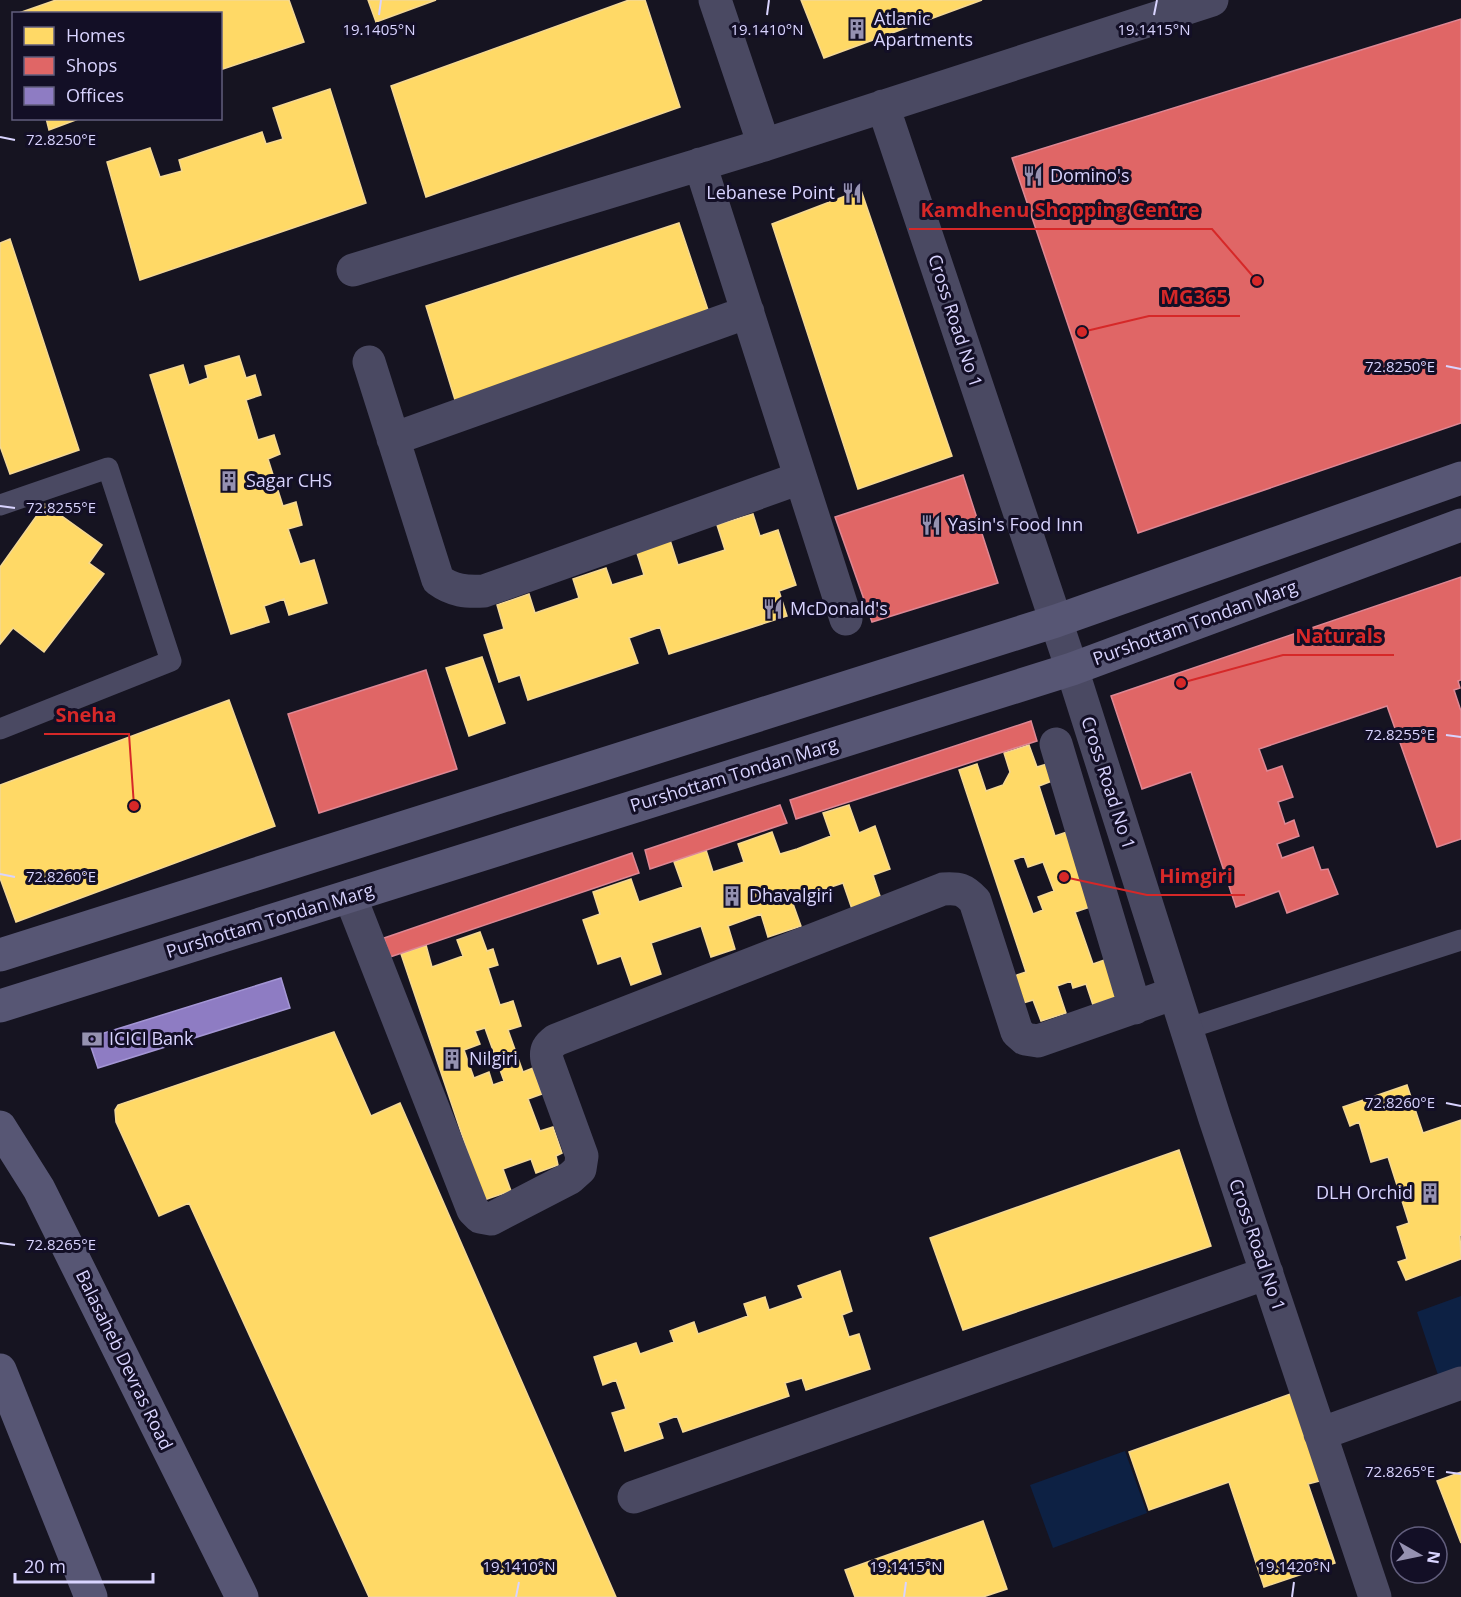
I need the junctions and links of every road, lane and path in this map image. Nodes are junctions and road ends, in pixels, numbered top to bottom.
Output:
1 (715, 0) edge
2 (1212, 0) edge
3 (883, 106) junction
4 (764, 145) junction
5 (700, 164) junction
6 (353, 270) dead end
7 (748, 312) junction
8 (369, 362) dead end
9 (393, 439) junction
10 (800, 478) junction
11 (1461, 478) edge
12 (0, 504) edge
13 (1461, 525) edge
14 (846, 619) dead end
15 (1056, 621) junction
16 (1072, 669) junction
17 (0, 729) edge
18 (1056, 744) dead end
19 (350, 896) junction
20 (133, 913) junction
21 (1461, 940) edge
22 (0, 955) edge
23 (146, 961) junction
24 (1175, 993) junction
25 (0, 1006) edge
26 (1135, 1008) junction
27 (1186, 1029) junction
28 (0, 1127) edge
29 (1267, 1273) junction
30 (0, 1370) edge
31 (1461, 1383) edge
32 (1320, 1434) junction
33 (634, 1497) dead end
34 (91, 1597) edge
35 (242, 1597) edge
36 (1375, 1597) edge

1 - 4 street
2 - 3 street
3 - 4 street
3 - 15 street, Cross Road No 1
4 - 5 street
5 - 6 street
5 - 7 street
7 - 9 street
7 - 10 street
8 - 9 street
9 - 10 street
10 - 14 street
11 - 15 main road
12 - 17 lane
13 - 16 main road, Purshottam Tondan Marg
15 - 16 street, Cross Road No 1
15 - 20 main road
16 - 19 main road, Purshottam Tondan Marg
16 - 24 street, Cross Road No 1
18 - 26 street
19 - 23 main road, Purshottam Tondan Marg
19 - 26 street
20 - 22 main road
20 - 23 main road
21 - 27 lane
23 - 25 main road, Purshottam Tondan Marg
24 - 26 street
24 - 27 street, Cross Road No 1
27 - 29 street, Cross Road No 1
28 - 35 main road, Balasaheb Devras Road
29 - 32 street, Cross Road No 1
29 - 33 street
30 - 34 main road
31 - 32 street
32 - 36 street, Cross Road No 1

